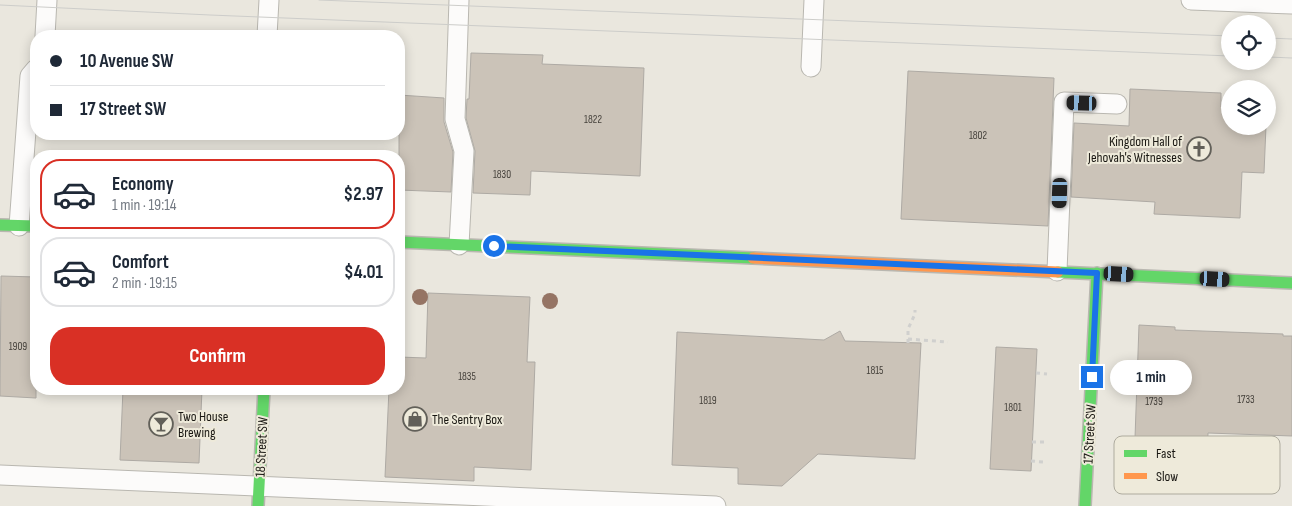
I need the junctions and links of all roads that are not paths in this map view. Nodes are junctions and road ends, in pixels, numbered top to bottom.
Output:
1 (47, 0) edge
2 (269, 0) edge
3 (459, 0) edge
4 (814, 0) edge
5 (1191, 0) edge
6 (1292, 4) edge
7 (45, 30) edge
8 (267, 30) edge
9 (811, 67) dead end
10 (30, 76) edge
11 (1117, 104) dead end
12 (0, 225) edge
13 (28, 226) edge
14 (405, 242) edge
15 (459, 245) junction
16 (1057, 271) junction
17 (1097, 273) junction
18 (1292, 283) edge
19 (264, 395) edge
20 (0, 475) edge
21 (259, 487) junction
22 (258, 506) edge
23 (716, 506) edge
24 (1085, 506) edge

1 - 7 lane
2 - 8 lane
3 - 15 lane
4 - 9 lane
5 - 6 lane
10 - 13 lane
11 - 16 lane
12 - 13 street
14 - 15 street
15 - 16 street
16 - 17 street
17 - 18 street
17 - 24 street, 17 Street SW
19 - 21 street, 18 Street SW
20 - 21 lane
21 - 22 street, 18 Street SW
21 - 23 lane

